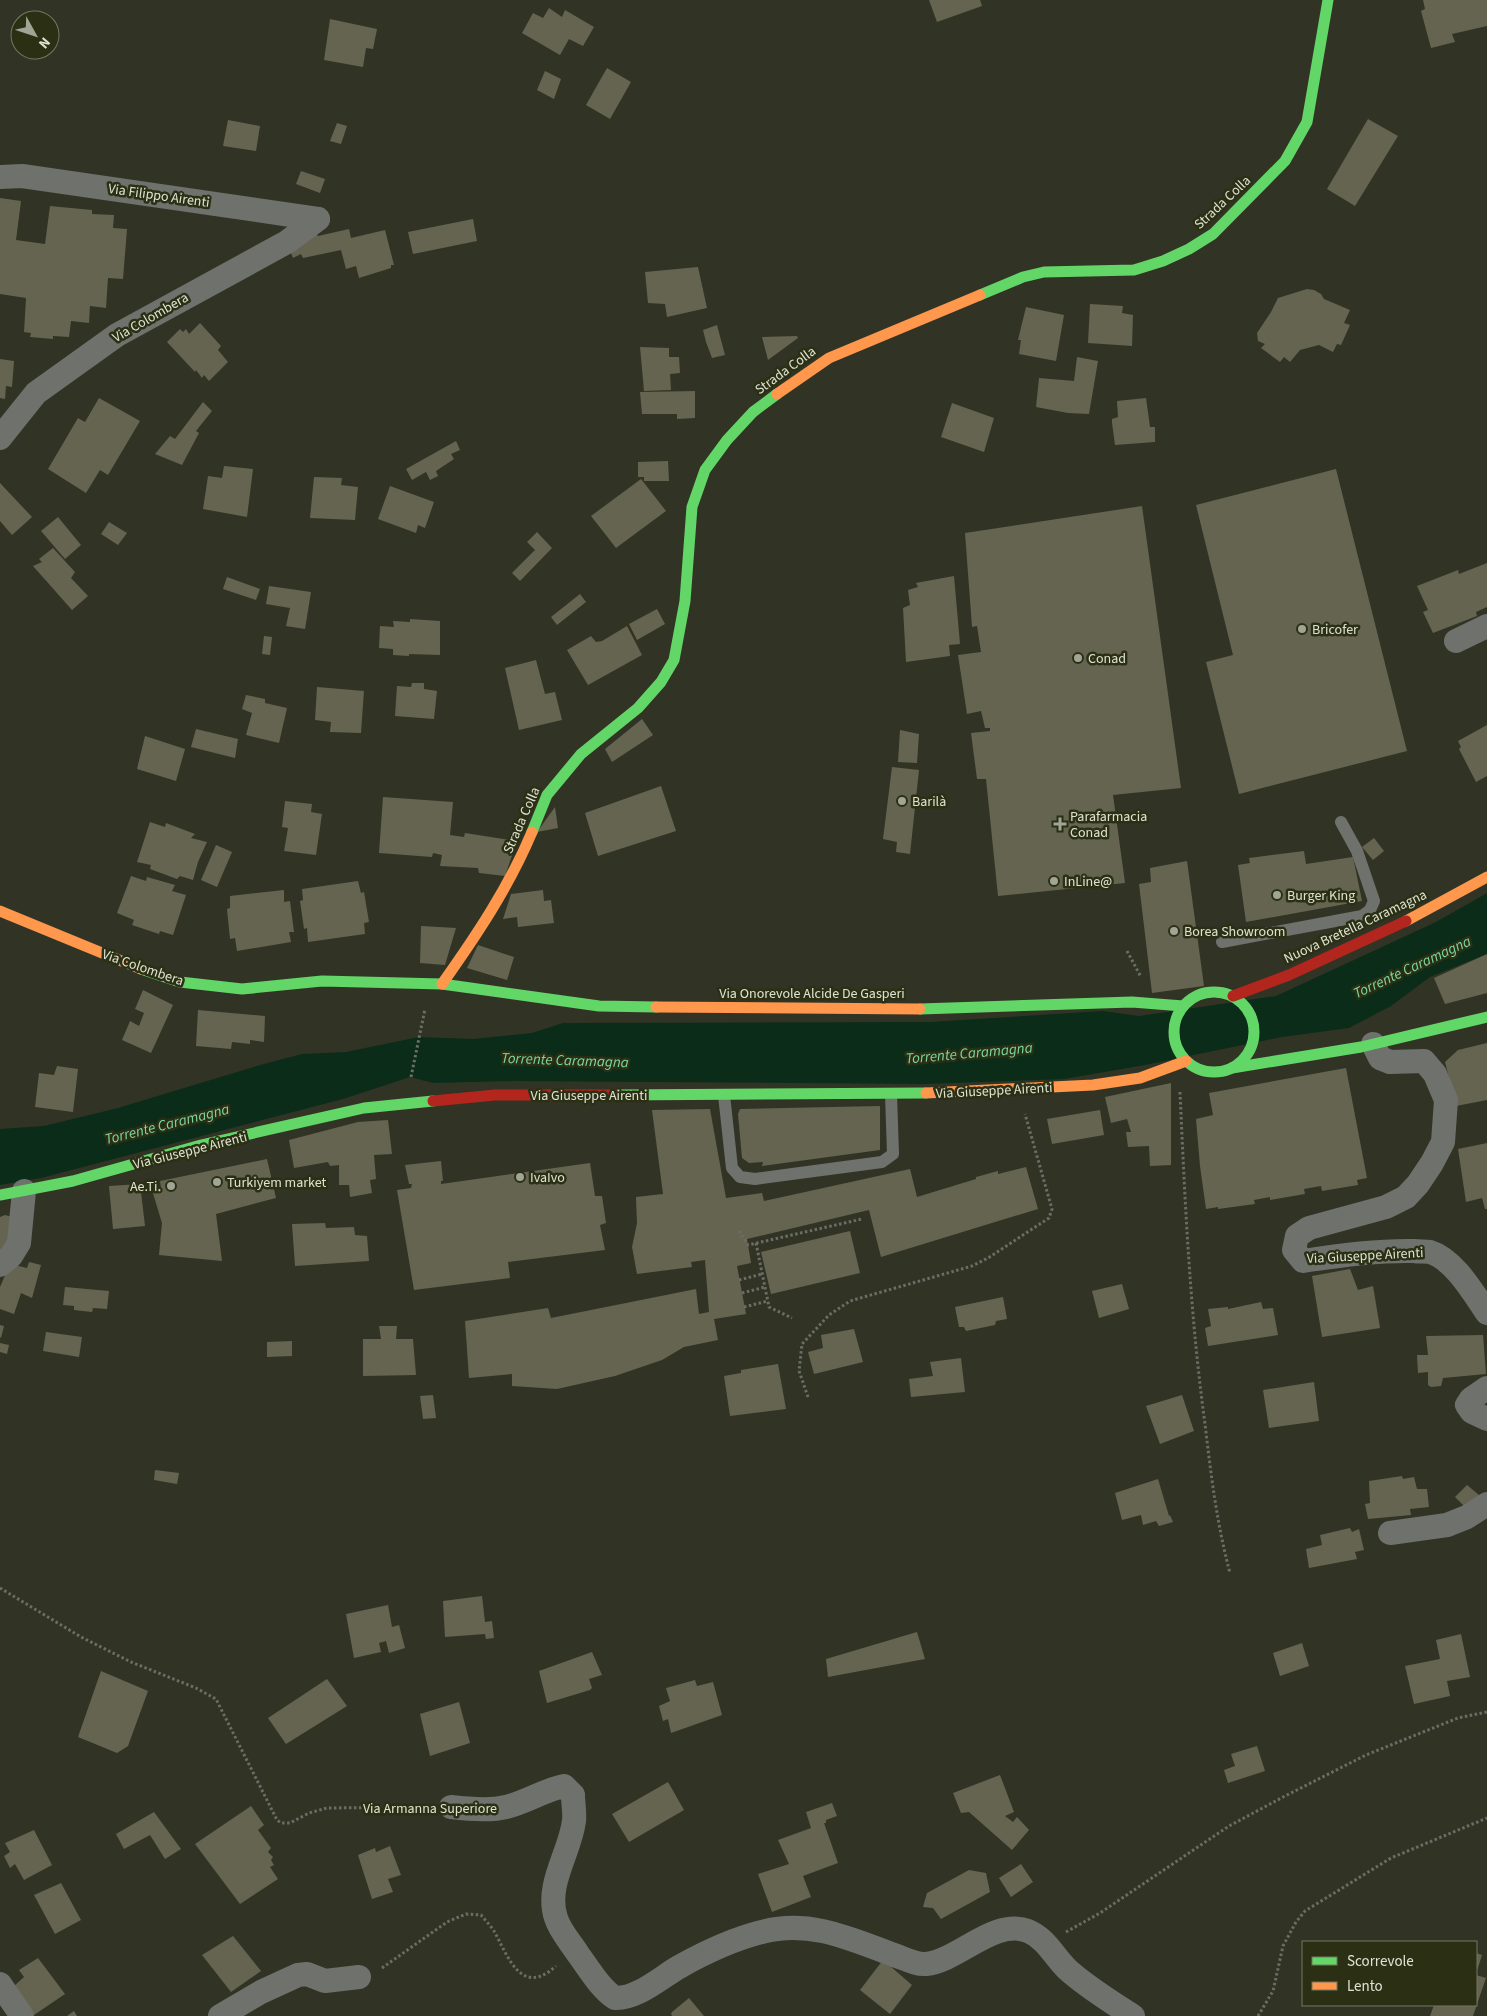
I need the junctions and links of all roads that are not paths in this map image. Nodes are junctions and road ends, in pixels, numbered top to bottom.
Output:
1 (1328, 0) edge
2 (0, 177) edge
3 (318, 219) joint
4 (0, 438) edge
5 (1487, 626) edge
6 (1456, 641) dead end
7 (1341, 822) dead end
8 (1487, 877) edge
9 (0, 911) edge
10 (1222, 942) dead end
11 (442, 984) junction
12 (1233, 996) junction
13 (1183, 1006) junction
14 (1487, 1017) edge
15 (1253, 1043) junction
16 (1373, 1044) junction
17 (1182, 1062) junction
18 (1277, 1063) junction
19 (1232, 1068) junction
20 (891, 1094) junction
21 (724, 1095) junction
22 (24, 1191) junction
23 (0, 1195) edge
24 (0, 1265) edge
25 (1487, 1313) edge
26 (1487, 1388) edge
27 (1487, 1419) edge
28 (1487, 1504) edge
29 (1390, 1533) dead end
30 (451, 1807) road end
31 (359, 1977) road end
32 (0, 1984) edge
33 (22, 2016) edge
34 (220, 2016) edge
35 (1133, 2016) edge

1 - 11 main road, Strada Colla
2 - 3 street, Via Filippo Airenti
3 - 4 street, Via Colombera
5 - 6 street
7 - 10 lane
8 - 12 main road, Nuova Bretella Caramagna
9 - 11 main road, Via Colombera
11 - 13 main road, Via Onorevole Alcide De Gasperi
12 - 13 main road
12 - 15 main road
13 - 17 main road
14 - 16 main road
15 - 18 main road
15 - 19 main road
16 - 18 main road
16 - 25 street, Via Giuseppe Airenti
17 - 19 main road
17 - 20 main road, Via Giuseppe Airenti
18 - 19 main road
20 - 21 main road, Via Giuseppe Airenti
20 - 21 lane
21 - 22 main road, Via Giuseppe Airenti
22 - 23 main road, Via Giuseppe Airenti
22 - 24 street
26 - 27 street
28 - 29 street
30 - 35 street, Via Armanna Superiore
31 - 34 street
32 - 33 street

